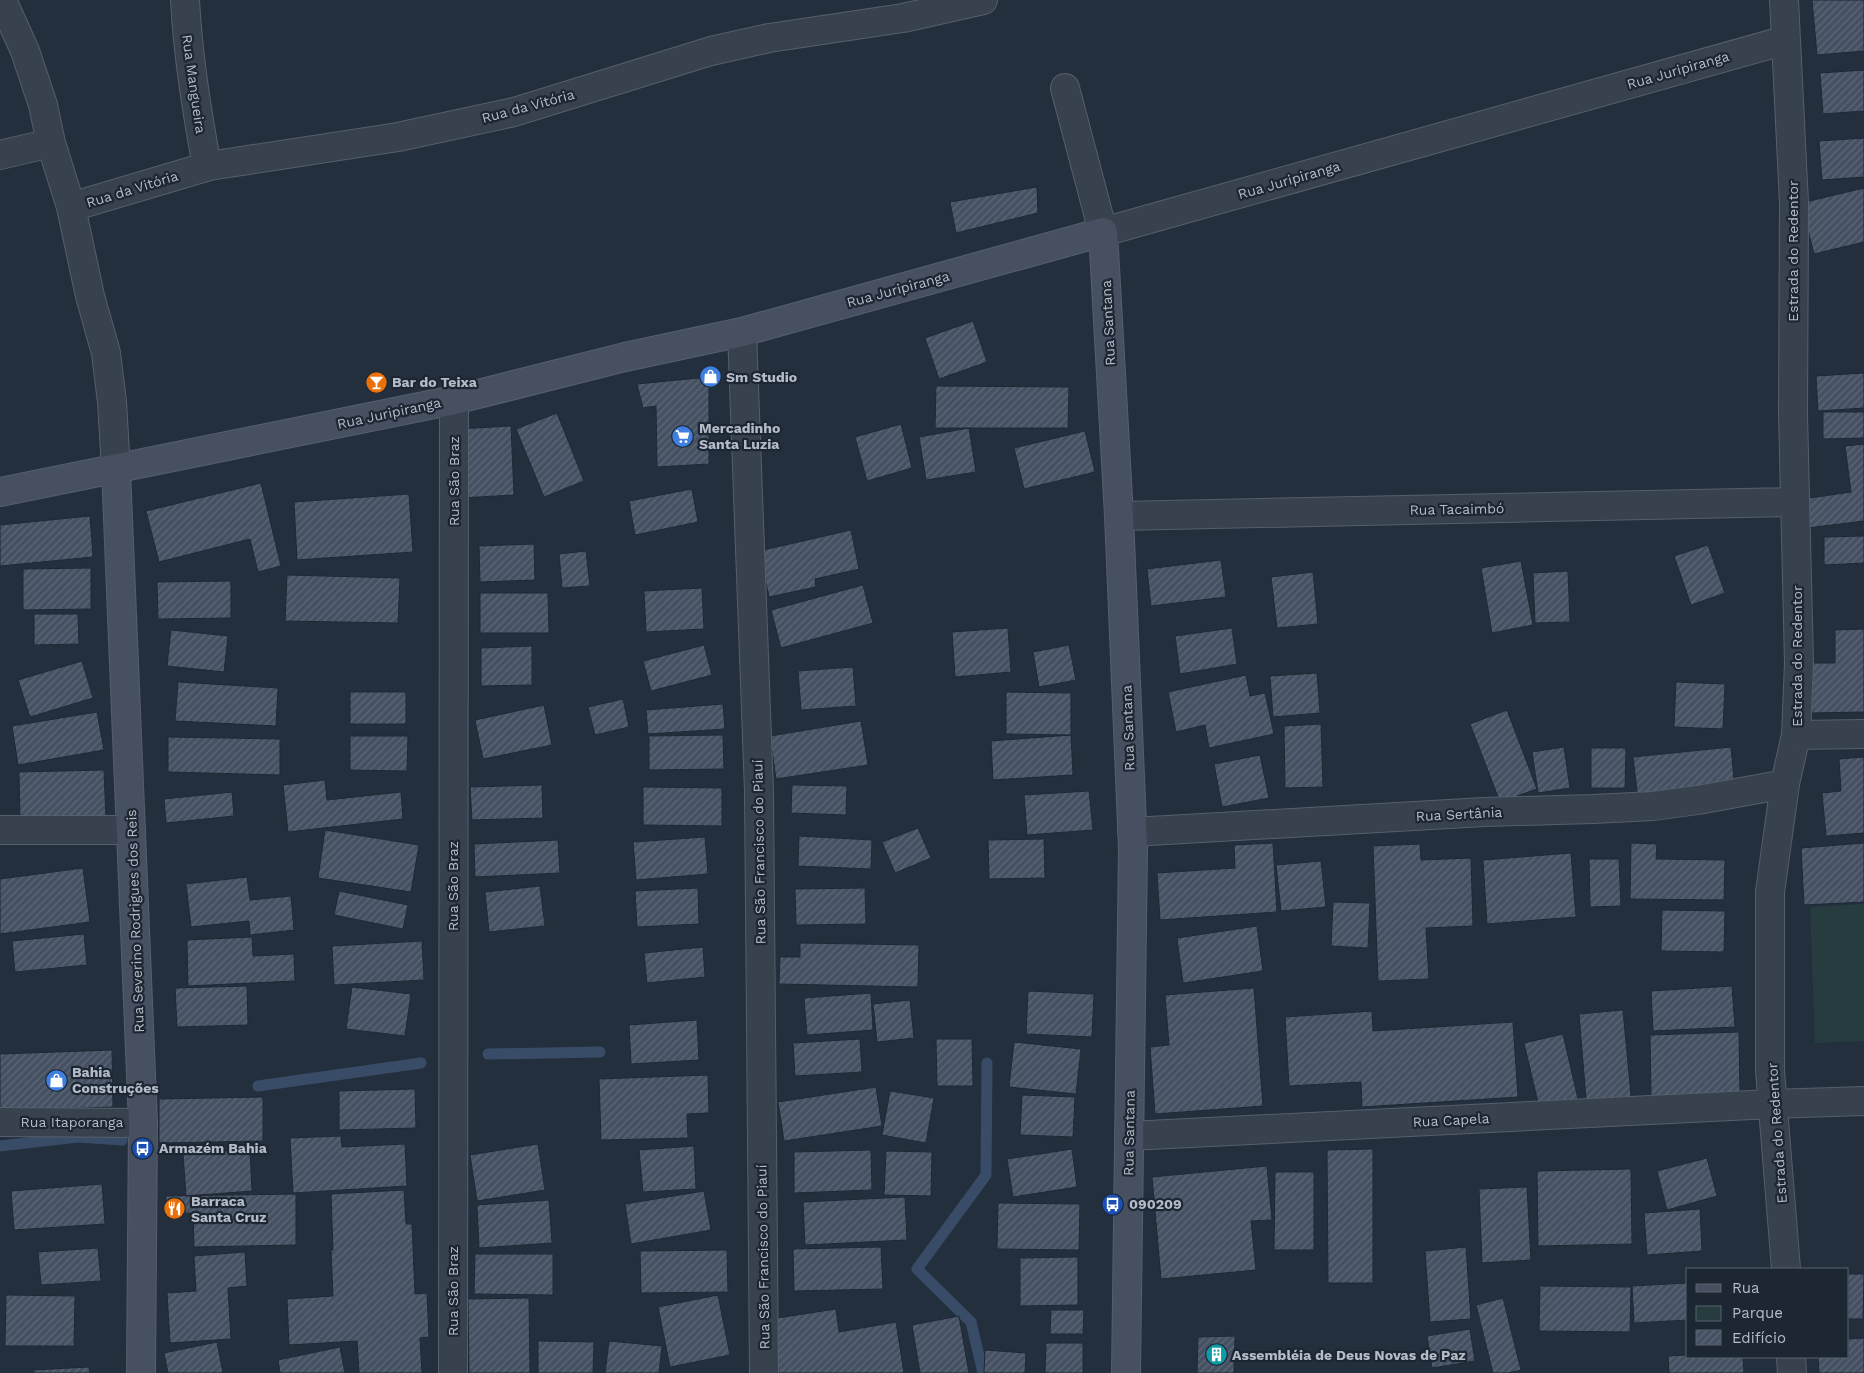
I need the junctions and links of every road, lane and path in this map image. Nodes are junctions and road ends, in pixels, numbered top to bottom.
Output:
1 (2, 0) edge
2 (185, 0) edge
3 (983, 0) edge
4 (1784, 0) edge
5 (1786, 40) junction
6 (1065, 88) dead end
7 (51, 143) junction
8 (0, 155) edge
9 (207, 167) junction
10 (71, 208) junction
11 (1103, 232) junction
12 (742, 332) junction
13 (454, 400) junction
14 (116, 470) junction
15 (0, 492) edge
16 (1795, 502) junction
17 (1119, 516) junction
18 (1864, 734) edge
19 (1796, 735) junction
20 (1785, 784) junction
21 (0, 830) edge
22 (131, 830) junction
23 (1132, 832) junction
24 (1864, 1101) edge
25 (1772, 1104) junction
26 (0, 1122) edge
27 (144, 1123) junction
28 (1129, 1136) junction
29 (1786, 1268) edge
30 (1791, 1358) edge
31 (141, 1373) edge
32 (452, 1373) edge
33 (764, 1373) edge
34 (1126, 1373) edge
35 (1792, 1373) edge

1 - 7 street
2 - 9 street, Rua Mangueira
3 - 9 street, Rua da Vitória
4 - 5 street, Estrada do Redentor
5 - 11 street, Rua Juripiranga
5 - 16 street, Estrada do Redentor
6 - 11 street, Rua Santana
7 - 8 street
7 - 10 street
9 - 10 street, Rua da Vitória
10 - 14 street
11 - 12 street, Rua Juripiranga
11 - 17 street, Rua Santana
12 - 13 street, Rua Juripiranga
12 - 33 street, Rua São Francisco do Piauí
13 - 14 street, Rua Juripiranga
13 - 32 street, Rua São Braz
14 - 15 street, Rua Juripiranga
14 - 22 street, Rua Severino Rodrigues dos Reis
16 - 17 street, Rua Tacaimbó
16 - 19 street, Estrada do Redentor
17 - 23 street, Rua Santana
18 - 19 street
19 - 20 street, Estrada do Redentor
20 - 23 street, Rua Sertânia
20 - 25 street, Estrada do Redentor
21 - 22 street
22 - 27 street, Rua Severino Rodrigues dos Reis
23 - 28 street, Rua Santana
24 - 25 street, Rua Capela
25 - 28 street, Rua Capela
25 - 29 street, Estrada do Redentor
26 - 27 street, Rua Itaporanga
27 - 31 street, Rua Severino Rodrigues dos Reis
28 - 34 street, Rua Santana
30 - 35 street

